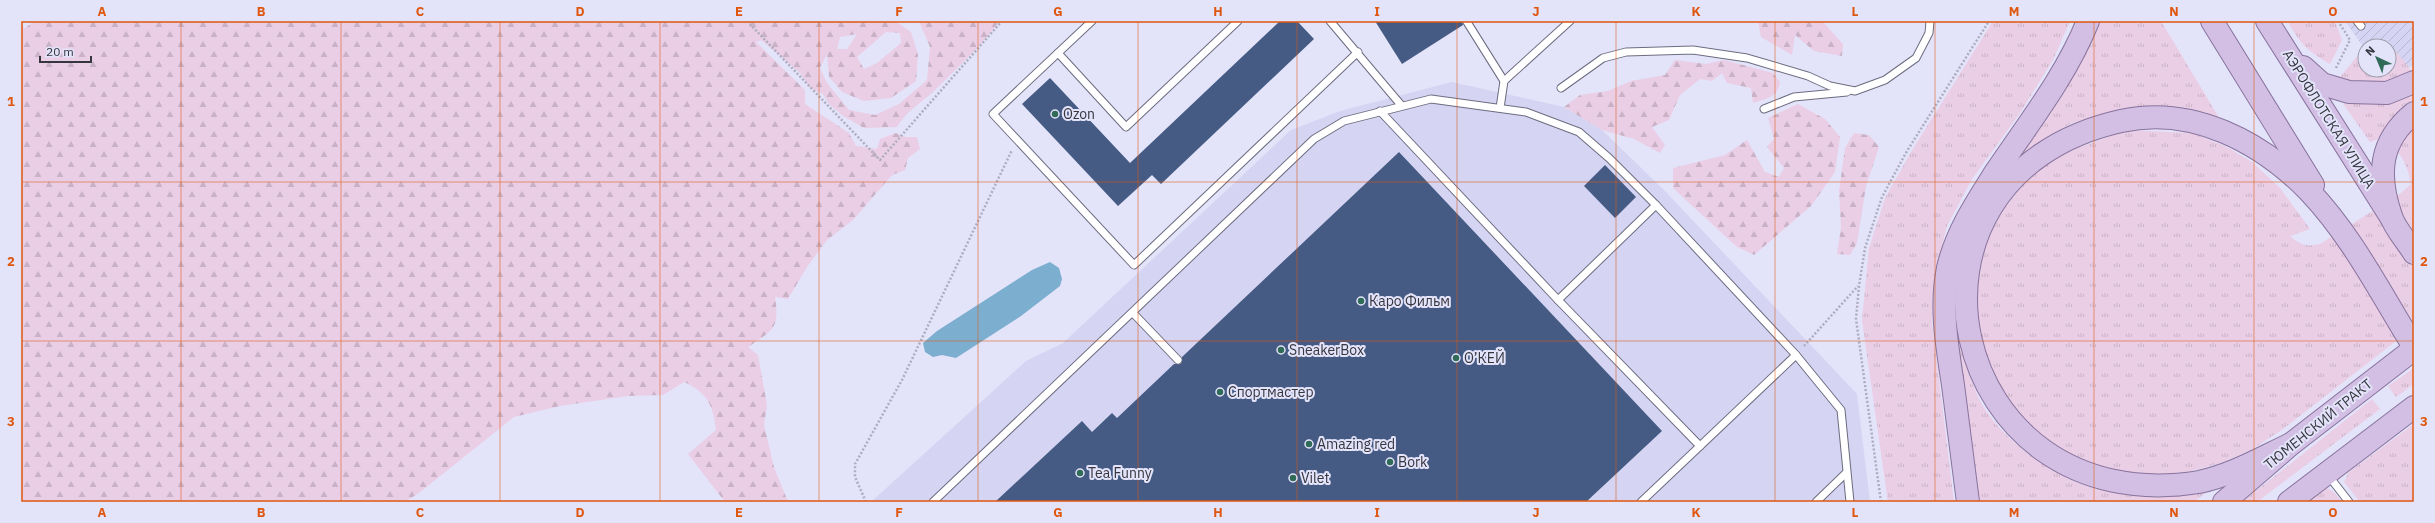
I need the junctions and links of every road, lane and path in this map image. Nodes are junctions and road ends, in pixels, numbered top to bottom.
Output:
1 (747, 21) edge
2 (1002, 21) edge
3 (1092, 21) edge
4 (1238, 21) edge
5 (1330, 21) edge
6 (1570, 21) edge
7 (1930, 21) edge
8 (1989, 21) edge
9 (2088, 21) edge
10 (2212, 21) edge
11 (2338, 21) edge
12 (1466, 22) dead end
13 (2271, 28) edge
14 (1358, 52) junction
15 (1058, 53) junction
16 (2333, 76) dead end
17 (1504, 81) junction
18 (2414, 82) edge
19 (1561, 88) dead end
20 (1855, 91) junction
21 (1401, 105) junction
22 (1500, 108) junction
23 (1764, 109) dead end
24 (1380, 111) junction
25 (2414, 113) edge
26 (1017, 140) junction
27 (2379, 188) junction
28 (1656, 205) junction
29 (2333, 218) junction
30 (2414, 253) edge
31 (1858, 286) junction
32 (1558, 300) junction
33 (1133, 313) junction
34 (2414, 348) edge
35 (1796, 355) junction
36 (1178, 360) dead end
37 (2414, 407) edge
38 (2291, 444) junction
39 (1700, 446) junction
40 (1846, 473) junction
41 (2326, 473) junction
42 (2296, 497) edge
43 (866, 502) edge
44 (933, 502) edge
45 (1641, 502) edge
46 (1816, 502) edge
47 (1850, 502) edge
48 (1881, 502) edge
49 (1968, 502) edge
50 (2224, 502) edge
51 (2349, 502) edge

1 - 2 path
3 - 15 lane
4 - 15 lane
5 - 14 lane
6 - 17 lane
7 - 20 lane
8 - 31 path
9 - 49 main road
10 - 29 main road
11 - 16 path
12 - 17 lane
13 - 18 main road
13 - 27 main road, АЭРОФЛОТСКАЯ УЛИЦА
14 - 21 lane
14 - 26 lane
15 - 26 lane
17 - 22 lane
19 - 20 lane
20 - 23 lane
21 - 22 lane
21 - 24 lane
22 - 28 lane
24 - 32 lane
24 - 33 lane
25 - 27 main road
26 - 43 path
27 - 30 main road, АЭРОФЛОТСКАЯ УЛИЦА
28 - 32 lane
28 - 35 lane
29 - 34 main road
29 - 38 main road
31 - 35 path
31 - 48 path
32 - 39 lane
33 - 36 lane
33 - 44 lane
34 - 38 main road, ТЮМЕНСКИЙ ТРАКТ
35 - 39 lane
35 - 40 lane
37 - 41 main road
38 - 50 main road, ТЮМЕНСКИЙ ТРАКТ
39 - 45 lane
40 - 46 lane
40 - 47 lane
41 - 42 main road
41 - 51 lane

